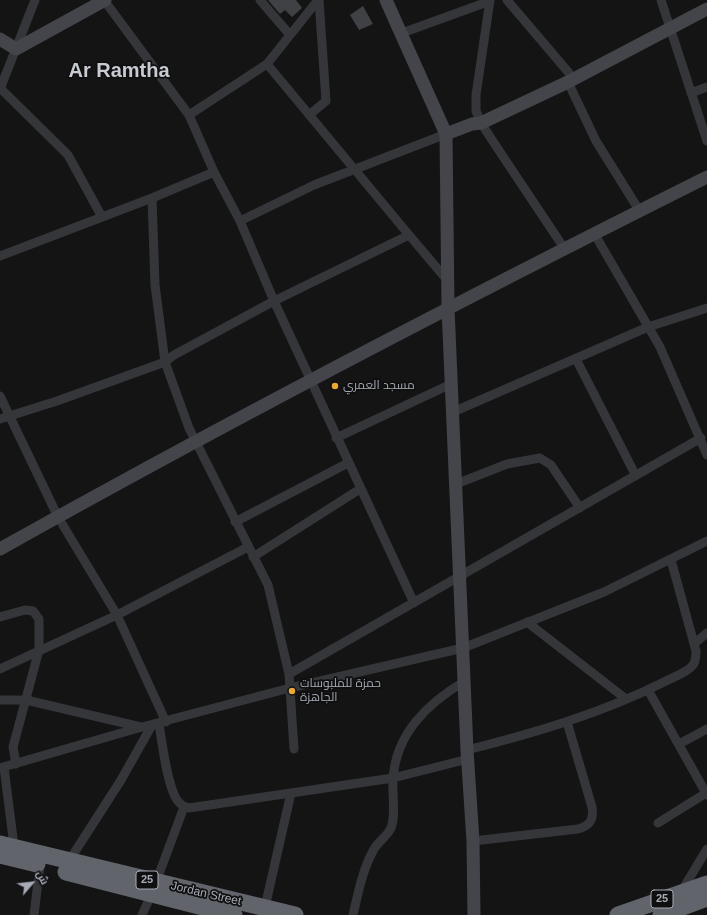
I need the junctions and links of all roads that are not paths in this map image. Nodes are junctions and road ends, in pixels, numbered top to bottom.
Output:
1 (35, 0) edge
2 (104, 0) edge
3 (260, 0) edge
4 (319, 0) edge
5 (386, 0) edge
6 (490, 0) edge
7 (507, 0) edge
8 (661, 0) edge
9 (707, 0) edge
10 (707, 9) edge
11 (669, 23) junction
12 (402, 33) junction
13 (290, 35) junction
14 (0, 39) edge
15 (16, 50) junction
16 (267, 64) junction
17 (568, 77) junction
18 (707, 87) edge
19 (0, 88) edge
20 (691, 93) junction
21 (188, 115) junction
22 (309, 115) junction
23 (477, 122) junction
24 (446, 134) junction
25 (707, 141) edge
26 (355, 171) junction
27 (214, 172) junction
28 (707, 177) edge
29 (152, 198) junction
30 (639, 210) junction
31 (102, 217) junction
32 (240, 221) junction
33 (594, 233) junction
34 (409, 235) junction
35 (564, 248) junction
36 (0, 256) edge
37 (449, 281) junction
38 (274, 301) junction
39 (448, 308) junction
40 (707, 308) edge
41 (648, 327) junction
42 (576, 359) junction
43 (165, 362) junction
44 (310, 380) junction
45 (451, 384) junction
46 (0, 396) edge
47 (453, 412) junction
48 (10, 416) junction
49 (0, 419) edge
50 (336, 438) junction
51 (700, 438) junction
52 (196, 440) junction
53 (707, 455) edge
54 (348, 463) junction
55 (635, 474) junction
56 (456, 484) junction
57 (360, 489) junction
58 (580, 508) junction
59 (58, 517) junction
60 (235, 522) junction
61 (707, 541) edge
62 (248, 547) junction
63 (0, 550) edge
64 (254, 557) junction
65 (671, 560) junction
66 (461, 577) junction
67 (414, 603) junction
68 (118, 615) junction
69 (0, 617) edge
70 (527, 622) junction
71 (707, 633) edge
72 (695, 643) junction
73 (463, 648) junction
74 (39, 650) junction
75 (0, 669) edge
76 (289, 674) junction
77 (465, 681) junction
78 (290, 688) junction
79 (648, 690) junction
80 (626, 699) junction
81 (0, 700) edge
82 (26, 700) junction
83 (567, 722) junction
84 (159, 724) junction
85 (142, 727) junction
86 (707, 729) edge
87 (678, 744) junction
88 (294, 749) dead end
89 (468, 755) junction
90 (16, 764) junction
91 (2, 768) edge
92 (393, 778) junction
93 (291, 793) junction
94 (706, 794) edge
95 (184, 807) junction
96 (658, 823) dead end
97 (473, 841) junction
98 (5, 848) edge
99 (707, 849) edge
100 (69, 861) junction
101 (40, 865) junction
102 (707, 884) edge
103 (154, 888) junction
104 (707, 898) edge
105 (677, 906) edge
106 (266, 907) junction
107 (222, 910) edge
108 (34, 915) edge
109 (142, 915) edge
110 (295, 915) edge
111 (353, 915) edge
112 (474, 915) edge
113 (618, 915) edge
114 (661, 915) edge

1 - 15 street
2 - 15 street
2 - 21 street
3 - 13 street
4 - 13 street
4 - 22 street
5 - 12 street
6 - 12 street
6 - 23 street
7 - 17 street
8 - 11 street
9 - 11 street
10 - 11 street
11 - 17 street
11 - 20 street
12 - 24 street
13 - 16 street
14 - 15 street
15 - 19 street
16 - 21 street
16 - 22 street
17 - 23 street
17 - 30 street
18 - 20 street
19 - 31 street
20 - 25 street
21 - 27 street
22 - 26 street
23 - 24 street
23 - 35 street
24 - 26 street
24 - 37 street
26 - 32 street
26 - 34 street
27 - 29 street
27 - 32 street
28 - 30 street
29 - 31 street
29 - 43 street
30 - 33 street
31 - 36 street
32 - 38 street
33 - 35 street
33 - 41 street
34 - 37 street
34 - 38 street
35 - 39 street
37 - 39 street
38 - 43 street
38 - 44 street
39 - 44 street
39 - 45 street
40 - 41 street
41 - 42 street
41 - 51 street
42 - 47 street
42 - 55 street
43 - 48 street
43 - 52 street
44 - 50 street
44 - 52 street
45 - 47 street
45 - 50 street
46 - 48 street
47 - 56 street
48 - 49 street
48 - 59 street
50 - 54 street
51 - 53 street
51 - 55 street
52 - 59 street
52 - 60 street
54 - 57 street
54 - 60 street
55 - 58 street
56 - 58 street
56 - 66 street
57 - 64 street
57 - 67 street
58 - 66 street
59 - 63 street
59 - 68 street
60 - 62 street
61 - 65 street
62 - 64 street
62 - 68 street
64 - 76 street
65 - 70 street
65 - 72 street
66 - 67 street
66 - 73 street
67 - 76 street
68 - 74 street
68 - 84 street
69 - 74 street
70 - 73 street
70 - 80 street
71 - 72 street
72 - 79 street
73 - 77 street
73 - 78 street
74 - 75 street
74 - 82 street
76 - 78 street
77 - 89 street
77 - 92 street
78 - 84 street
78 - 88 street
79 - 80 street
79 - 87 street
80 - 83 street
81 - 82 street
82 - 85 street
82 - 90 street
83 - 89 street
83 - 97 street
84 - 85 street
84 - 95 street
84 - 100 street
85 - 90 street
86 - 87 street
87 - 94 street
89 - 92 street
89 - 97 street
90 - 91 street
91 - 98 street
92 - 93 street
92 - 111 street
93 - 95 street
93 - 106 street
94 - 96 street
95 - 103 street
97 - 112 street
98 - 100 highway, Jordan Street / 25
98 - 101 highway, Jordan Street / 25
99 - 105 street
100 - 103 highway, Jordan Street / 25
101 - 103 highway, Jordan Street / 25
101 - 108 street
102 - 105 highway, 25
103 - 107 highway, Jordan Street / 25
103 - 109 street
104 - 105 highway, 25
105 - 113 highway, 25
105 - 114 highway, 25
106 - 107 highway, Jordan Street / 25
106 - 110 highway, Jordan Street / 25

